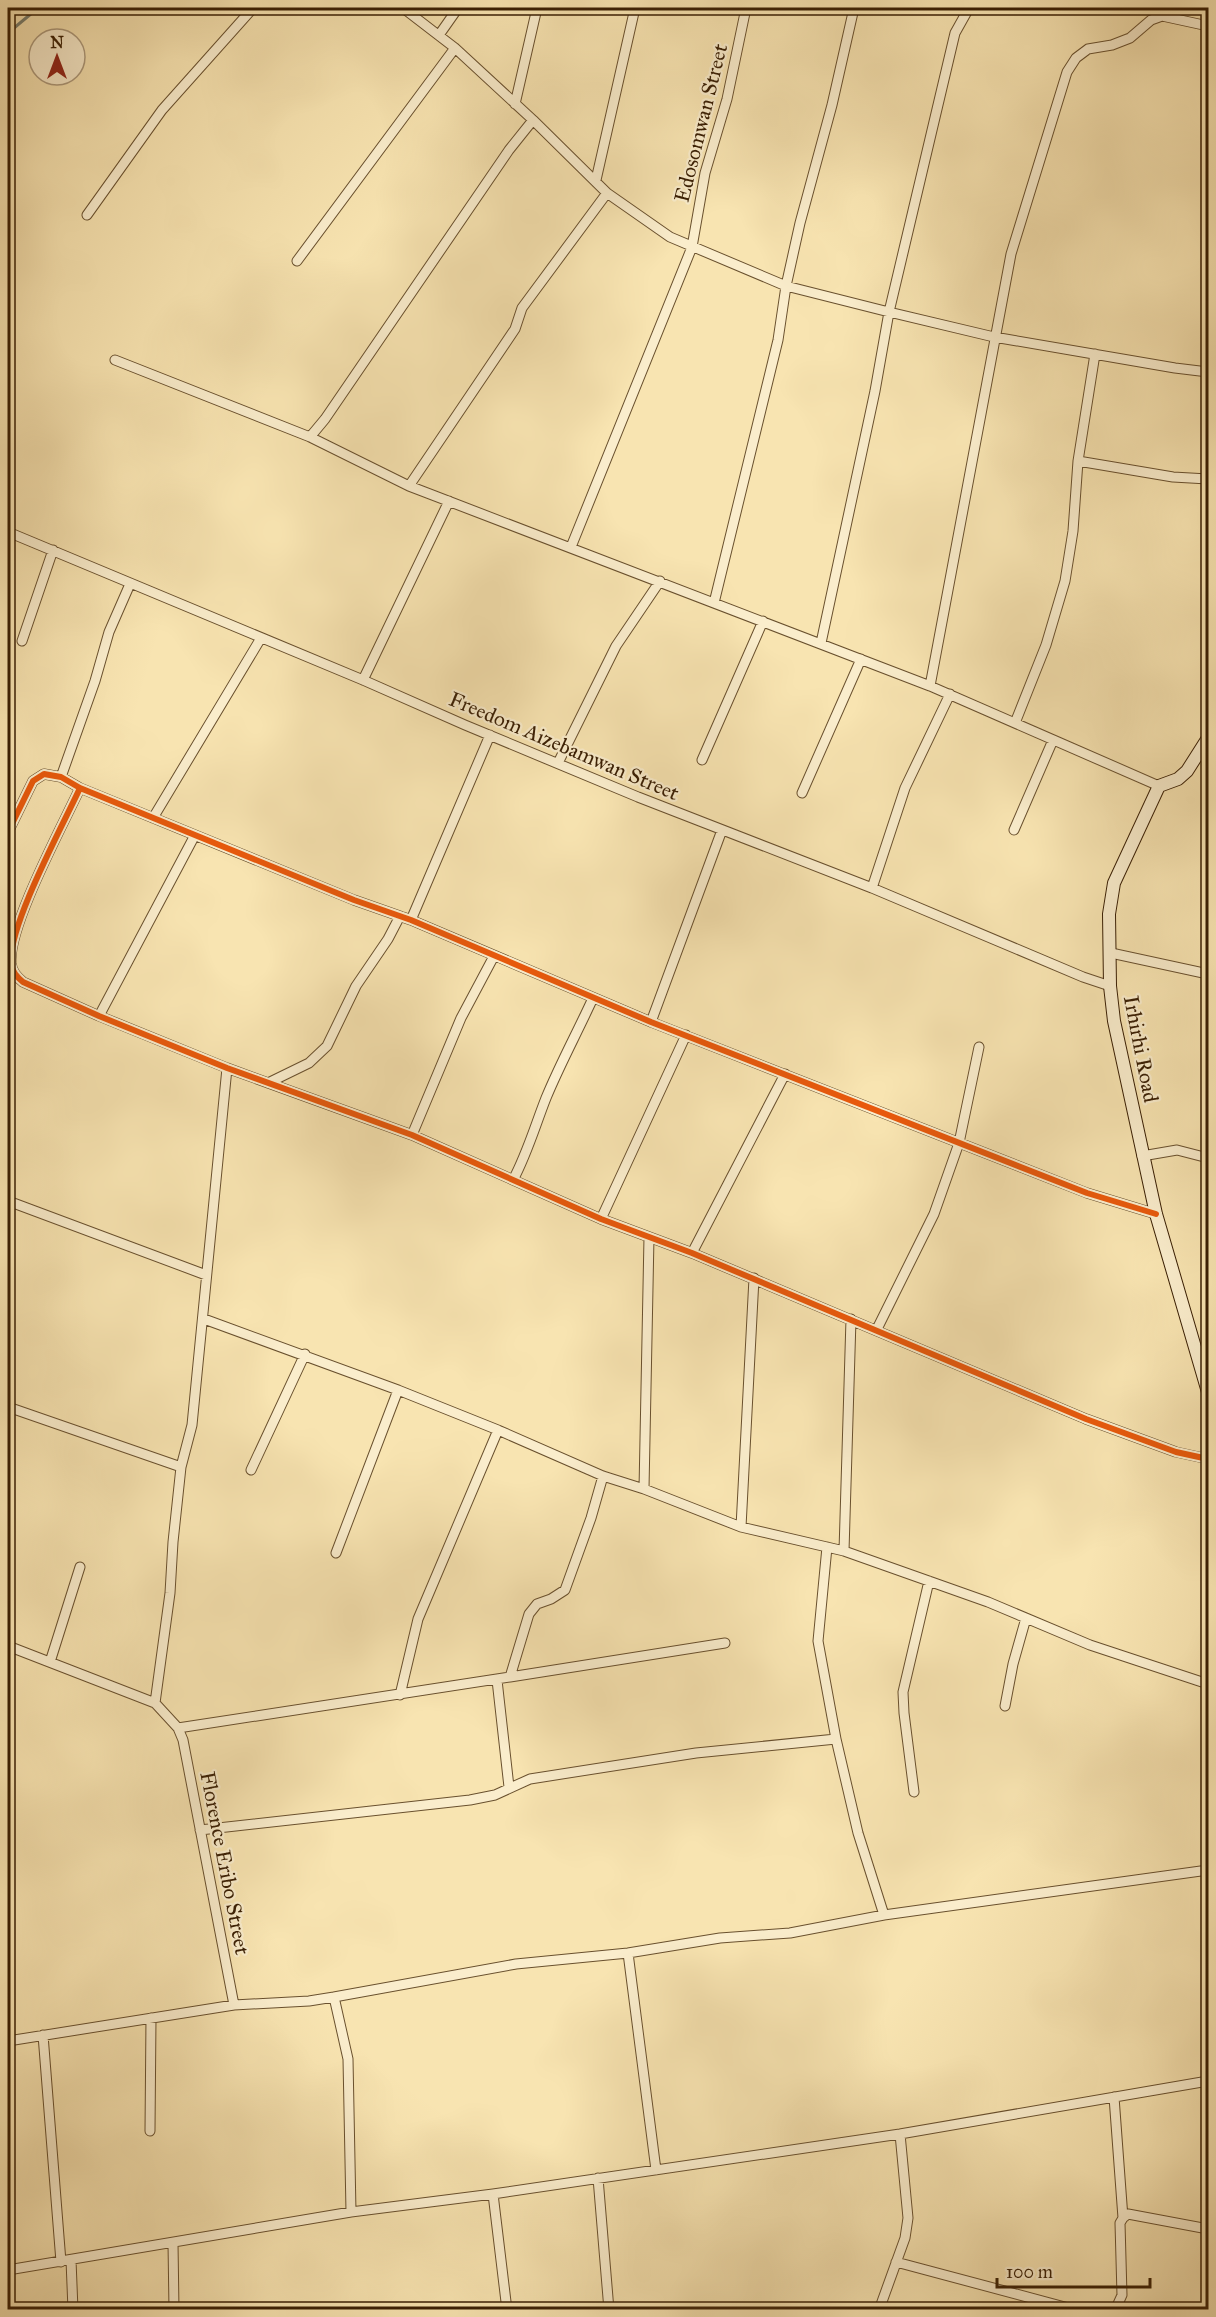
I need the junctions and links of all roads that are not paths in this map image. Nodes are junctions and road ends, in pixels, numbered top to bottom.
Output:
1 (253, 8) edge
2 (403, 8) edge
3 (458, 8) edge
4 (537, 8) edge
5 (635, 8) edge
6 (746, 8) edge
7 (854, 8) edge
8 (969, 8) edge
9 (1209, 26) edge
10 (439, 35) junction
11 (455, 48) junction
12 (515, 104) junction
13 (533, 120) junction
14 (596, 180) junction
15 (607, 193) junction
16 (87, 215) dead end
17 (692, 247) junction
18 (297, 261) dead end
19 (786, 286) junction
20 (889, 312) junction
21 (994, 337) junction
22 (1095, 354) junction
23 (115, 360) dead end
24 (1209, 372) edge
25 (310, 437) junction
26 (1078, 462) junction
27 (1209, 479) edge
28 (409, 486) junction
29 (449, 501) junction
30 (8, 532) edge
31 (571, 547) junction
32 (52, 550) junction
33 (660, 581) junction
34 (130, 584) junction
35 (714, 603) junction
36 (764, 621) junction
37 (261, 638) junction
38 (22, 641) dead end
39 (821, 643) junction
40 (861, 659) junction
41 (363, 680) junction
42 (930, 686) junction
43 (950, 694) junction
44 (1015, 723) junction
45 (490, 735) junction
46 (1209, 738) edge
47 (1053, 740) junction
48 (702, 760) dead end
49 (558, 763) junction
50 (61, 777) junction
51 (1159, 786) junction
52 (80, 788) junction
53 (802, 793) dead end
54 (153, 818) junction
55 (722, 830) junction
56 (1014, 830) dead end
57 (8, 832) edge
58 (195, 835) junction
59 (872, 888) junction
60 (400, 916) junction
61 (411, 920) junction
62 (1111, 953) junction
63 (494, 956) junction
64 (1209, 974) edge
65 (1110, 986) junction
66 (593, 998) junction
67 (99, 1016) junction
68 (651, 1022) junction
69 (686, 1035) junction
70 (979, 1047) dead end
71 (227, 1068) junction
72 (785, 1074) junction
73 (268, 1083) junction
74 (412, 1135) junction
75 (959, 1143) junction
76 (1142, 1156) junction
77 (1209, 1158) edge
78 (513, 1180) junction
79 (8, 1201) edge
80 (1156, 1214) junction
81 (601, 1219) junction
82 (649, 1236) junction
83 (692, 1253) junction
84 (206, 1275) junction
85 (754, 1278) junction
86 (204, 1318) junction
87 (851, 1318) junction
88 (877, 1329) junction
89 (305, 1354) junction
90 (1206, 1370) edge
91 (398, 1390) junction
92 (1209, 1392) edge
93 (8, 1407) edge
94 (498, 1430) junction
95 (1209, 1459) edge
96 (181, 1467) junction
97 (251, 1470) dead end
98 (603, 1476) junction
99 (644, 1490) junction
100 (741, 1527) junction
101 (826, 1547) junction
102 (844, 1551) junction
103 (336, 1553) dead end
104 (80, 1568) dead end
105 (929, 1581) junction
106 (1026, 1618) junction
107 (725, 1643) dead end
108 (8, 1646) edge
109 (50, 1662) junction
110 (510, 1677) junction
111 (497, 1680) junction
112 (1209, 1684) edge
113 (400, 1695) junction
114 (155, 1703) junction
115 (1005, 1706) dead end
116 (178, 1728) junction
117 (836, 1739) junction
118 (509, 1787) junction
119 (914, 1792) dead end
120 (200, 1830) junction
121 (1209, 1870) edge
122 (884, 1915) junction
123 (628, 1953) junction
124 (334, 1997) junction
125 (234, 2005) junction
126 (151, 2018) junction
127 (43, 2036) junction
128 (8, 2041) edge
129 (1209, 2081) edge
130 (1114, 2097) junction
131 (150, 2131) dead end
132 (900, 2134) junction
133 (656, 2170) junction
134 (598, 2178) junction
135 (493, 2194) junction
136 (351, 2212) junction
137 (1123, 2218) junction
138 (1209, 2229) edge
139 (173, 2243) junction
140 (66, 2261) junction
141 (896, 2262) junction
142 (8, 2270) edge
143 (73, 2310) edge
144 (174, 2310) edge
145 (507, 2310) edge
146 (609, 2310) edge
147 (879, 2310) edge
148 (1076, 2310) edge
149 (1111, 2310) edge

1 - 16 street
2 - 10 street
3 - 10 street
4 - 12 street
5 - 14 street
6 - 17 street, Edosomwan Street
7 - 19 street
8 - 20 street
9 - 21 street
10 - 11 street
11 - 12 street
11 - 18 street
12 - 13 street
13 - 14 street
13 - 25 street
14 - 15 street
15 - 17 street
15 - 28 street
17 - 19 street
17 - 31 street, Edosomwan Street
19 - 20 street
19 - 35 street
20 - 21 street
20 - 39 street
21 - 22 street
21 - 42 street
22 - 24 street
22 - 26 street
23 - 25 street
25 - 28 street
26 - 27 street
26 - 44 street
28 - 29 street
29 - 31 street
29 - 41 street
30 - 32 street, Freedom Aizebamwan Street
31 - 33 street
32 - 34 street, Freedom Aizebamwan Street
32 - 38 street
33 - 35 street
33 - 49 street
34 - 37 street, Freedom Aizebamwan Street
34 - 50 street
35 - 36 street
36 - 39 street
36 - 48 street
37 - 41 street, Freedom Aizebamwan Street
37 - 54 street
39 - 40 street
40 - 42 street
40 - 53 street
41 - 45 street, Freedom Aizebamwan Street
42 - 43 street
43 - 44 street
43 - 59 street
44 - 47 street
45 - 49 street, Freedom Aizebamwan Street
45 - 61 street
46 - 51 street
47 - 51 street
47 - 56 street
49 - 55 street, Freedom Aizebamwan Street
50 - 52 street
50 - 57 street
51 - 62 street, Irhirhi Road
52 - 54 street
52 - 67 street
54 - 58 street
55 - 59 street, Freedom Aizebamwan Street
55 - 68 street
58 - 60 street
58 - 67 street
59 - 65 street, Freedom Aizebamwan Street
60 - 61 street
60 - 73 street
61 - 63 street
62 - 64 street
62 - 65 street, Irhirhi Road
63 - 66 street
63 - 74 street
65 - 76 street, Irhirhi Road
66 - 68 street
66 - 78 street
67 - 71 street
68 - 69 street
69 - 72 street
69 - 81 street
70 - 75 street
71 - 73 street
71 - 84 street
72 - 75 street
72 - 83 street
73 - 74 street
74 - 78 street
75 - 80 street
75 - 88 street
76 - 77 street
76 - 80 street, Irhirhi Road
78 - 81 street
79 - 84 street
80 - 90 street, Irhirhi Road
81 - 82 street
82 - 83 street
82 - 99 street
83 - 85 street
84 - 86 street
85 - 87 street
85 - 100 street
86 - 89 street
86 - 96 street
87 - 88 street
87 - 102 street
88 - 95 street
89 - 91 street
89 - 97 street
90 - 92 street, Irhirhi Road
91 - 94 street
91 - 103 street
93 - 96 street
94 - 98 street
94 - 113 street
96 - 114 street
98 - 99 street
98 - 110 street
99 - 100 street
100 - 101 street
101 - 102 street
101 - 117 street
102 - 105 street
104 - 109 street
105 - 106 street
105 - 119 street
106 - 112 street
106 - 115 street
107 - 110 street
108 - 109 street
109 - 114 street
110 - 111 street
111 - 113 street
111 - 118 street
113 - 116 street
114 - 116 street
116 - 120 street, Florence Eribo Street
117 - 118 street
117 - 122 street
118 - 120 street
120 - 125 street, Florence Eribo Street
121 - 122 street
122 - 123 street
123 - 124 street
123 - 133 street
124 - 125 street
124 - 136 street
125 - 126 street
126 - 127 street
126 - 131 street
127 - 128 street
127 - 140 street
129 - 130 street
130 - 132 street
130 - 137 street
132 - 133 street
132 - 141 street
133 - 134 street
134 - 135 street
134 - 146 street
135 - 136 street
135 - 145 street
136 - 139 street
137 - 138 street
137 - 149 street
139 - 140 street
139 - 144 street
140 - 142 street
140 - 143 street
141 - 147 street
141 - 148 street

